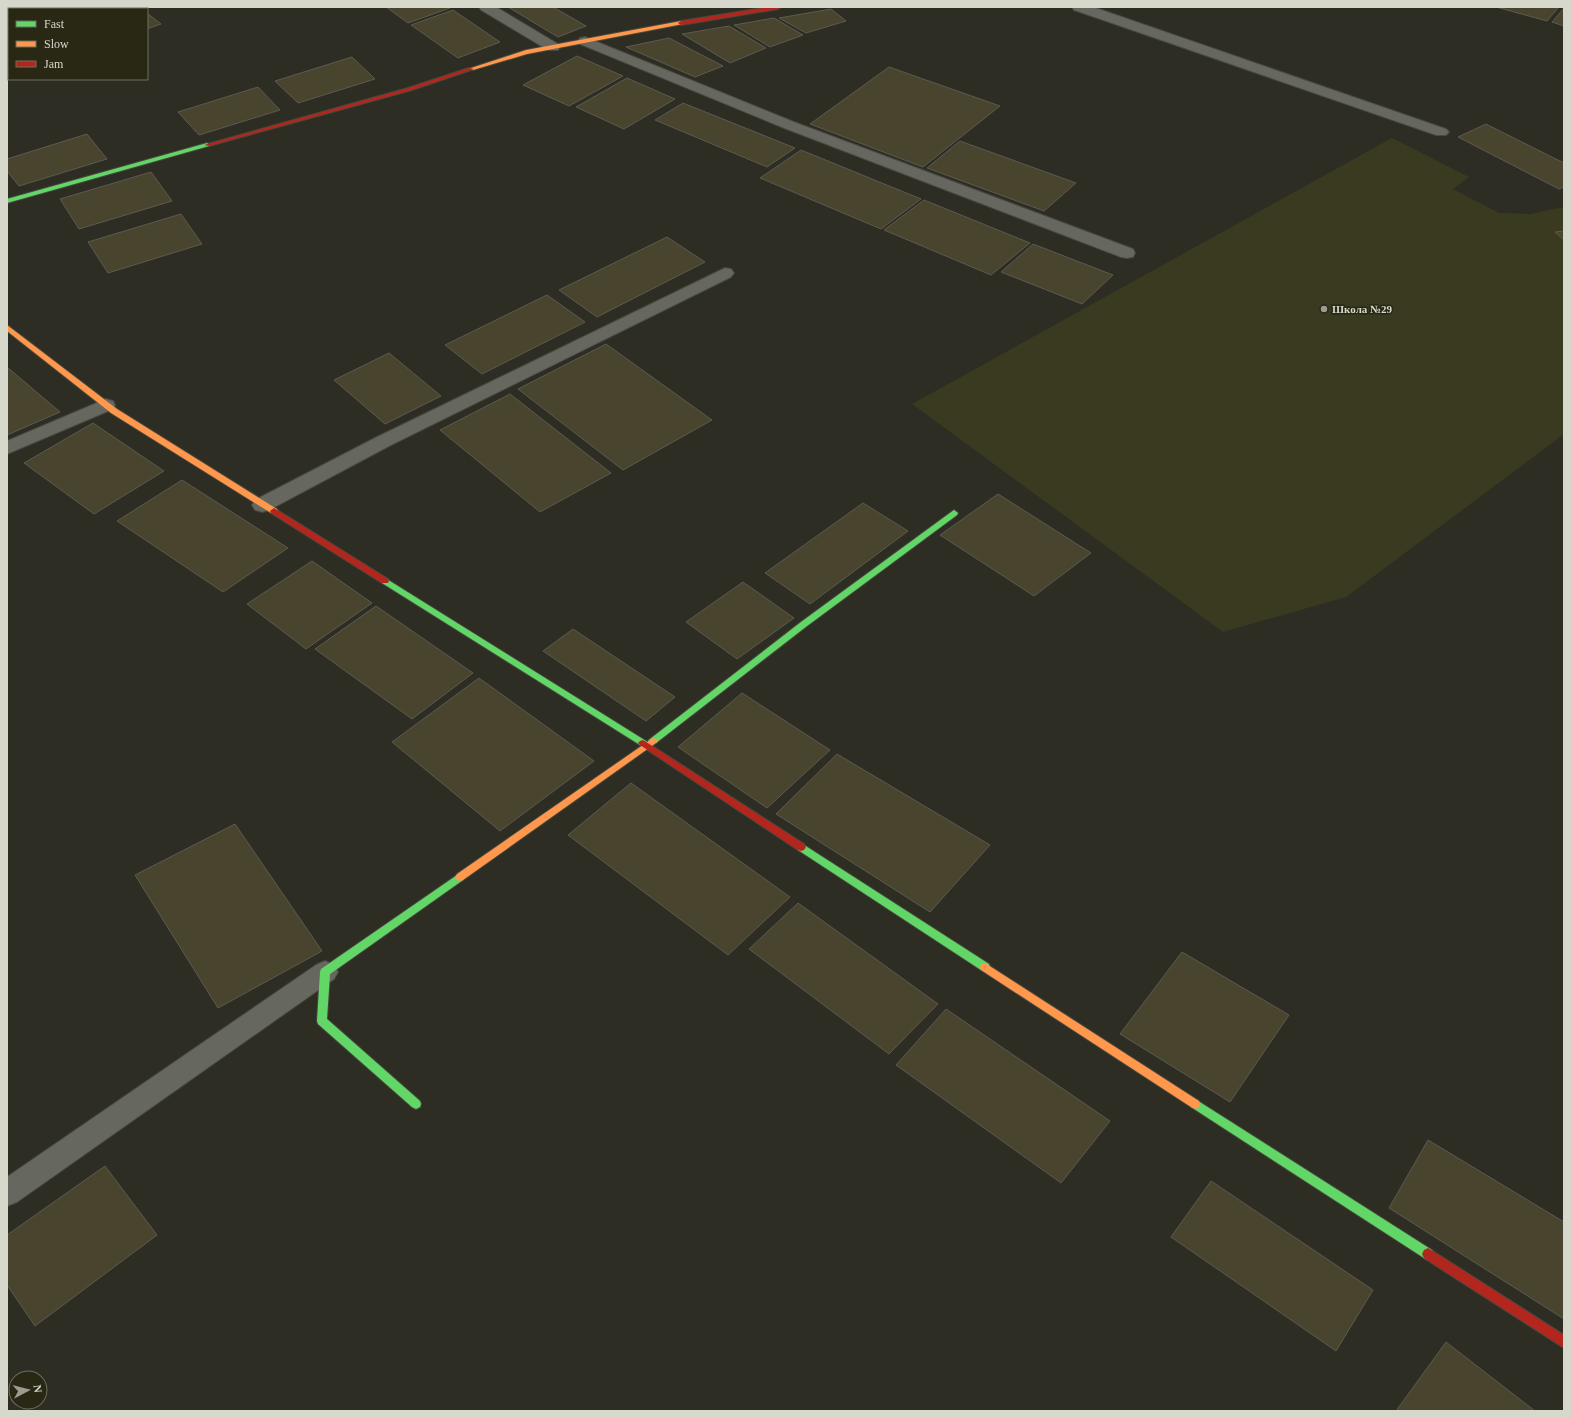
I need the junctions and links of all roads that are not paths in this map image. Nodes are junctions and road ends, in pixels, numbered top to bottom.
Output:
1 (486, 7) edge
2 (778, 7) edge
3 (1079, 7) edge
4 (585, 41) junction
5 (552, 47) junction
6 (1441, 132) dead end
7 (7, 201) edge
8 (1127, 253) dead end
9 (725, 273) dead end
10 (7, 327) edge
11 (106, 405) junction
12 (7, 448) edge
13 (262, 505) junction
14 (954, 513) dead end
15 (647, 746) junction
16 (325, 972) junction
17 (416, 1104) dead end
18 (7, 1193) edge
19 (1564, 1342) edge

1 - 5 street
2 - 4 street
3 - 6 street
4 - 5 street
4 - 8 street
5 - 7 street
9 - 13 street
10 - 11 street
11 - 12 street
11 - 13 street
13 - 15 street
14 - 15 street
15 - 16 street
15 - 19 street
16 - 17 street
16 - 18 street

